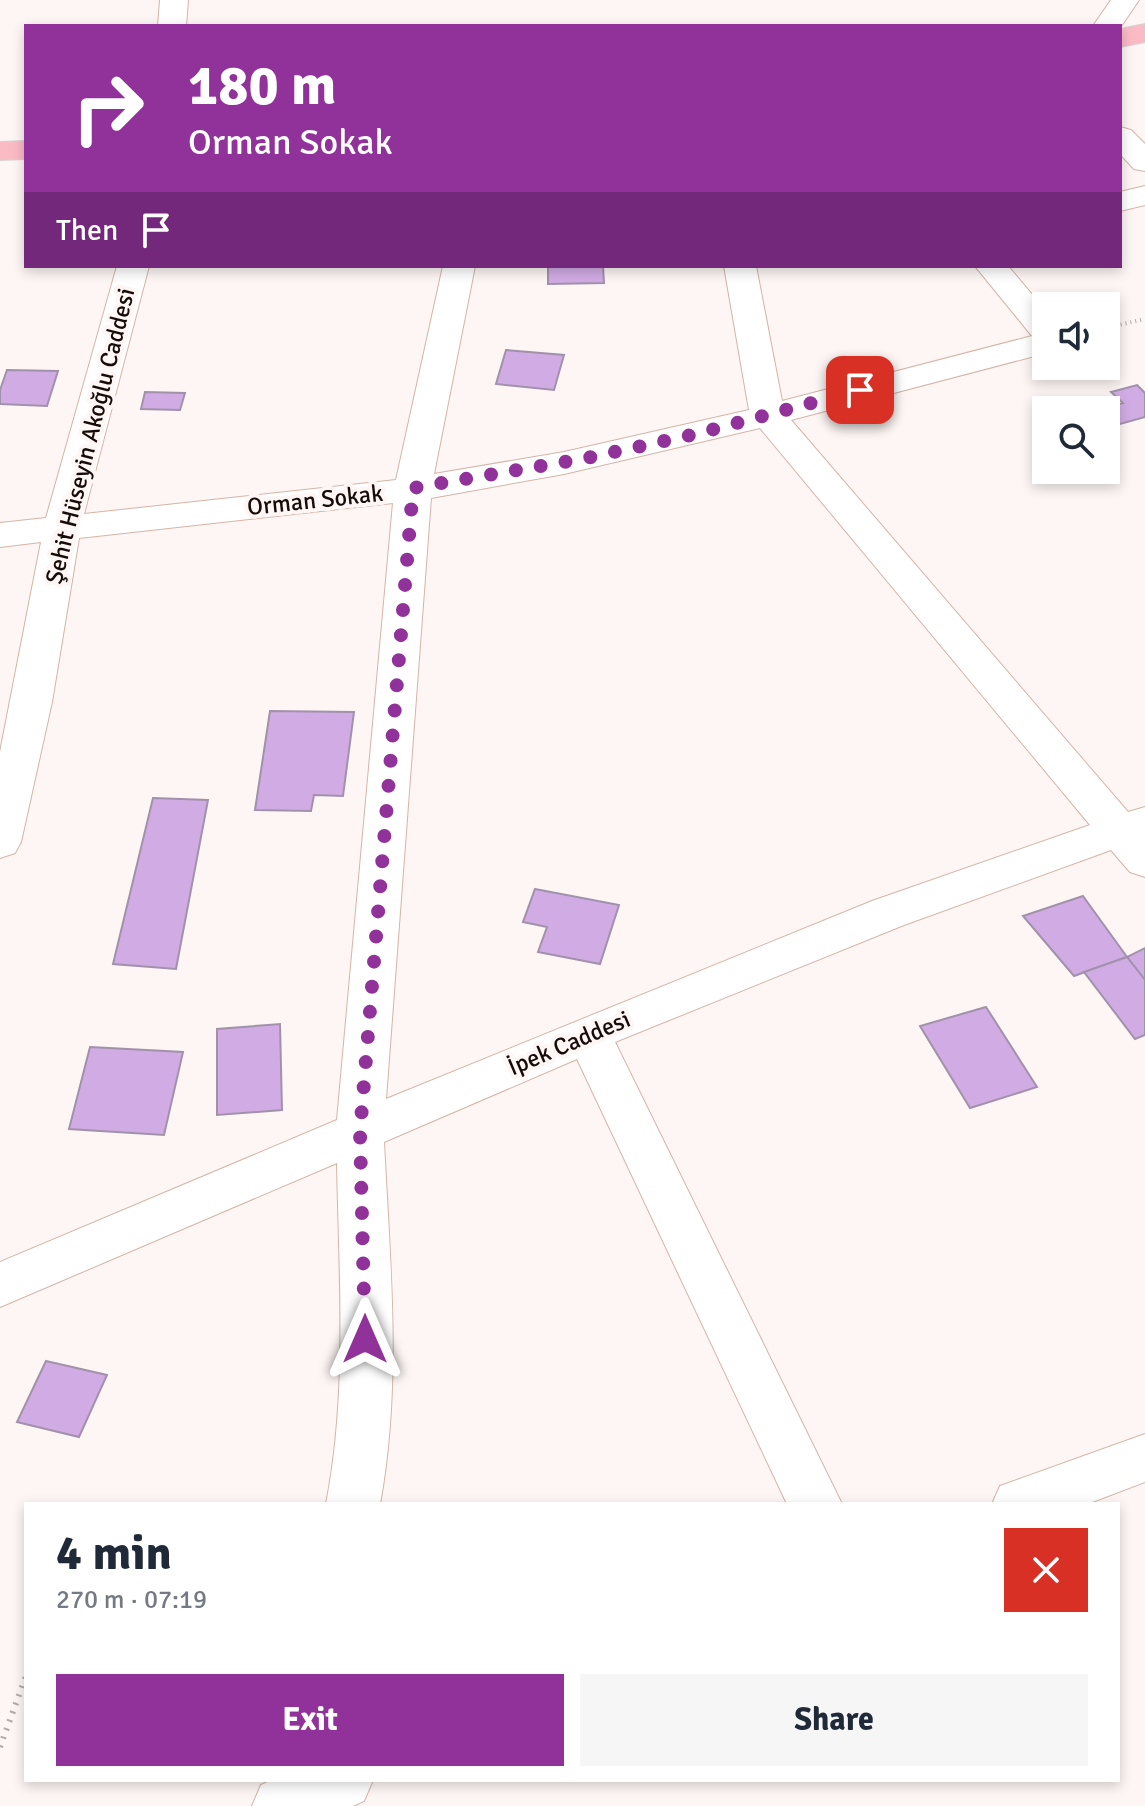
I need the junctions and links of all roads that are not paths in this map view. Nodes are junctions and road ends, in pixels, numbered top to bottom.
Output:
1 (174, 0) edge
2 (1125, 0) edge
3 (172, 24) edge
4 (1108, 24) edge
5 (1145, 33) edge
6 (1122, 38) edge
7 (1122, 138) edge
8 (24, 150) edge
9 (0, 151) edge
10 (1145, 162) edge
11 (1145, 195) edge
12 (1122, 201) edge
13 (132, 268) edge
14 (459, 268) edge
15 (740, 268) edge
16 (993, 268) edge
17 (1032, 315) edge
18 (1032, 347) edge
19 (767, 414) junction
20 (413, 488) junction
21 (62, 528) junction
22 (0, 535) edge
23 (1, 833) edge
24 (1136, 837) edge
25 (588, 1034) junction
26 (360, 1132) junction
27 (0, 1285) edge
28 (1145, 1458) edge
29 (353, 1502) edge
30 (814, 1502) edge
31 (1024, 1502) edge
32 (287, 1782) edge
33 (338, 1782) edge
34 (281, 1806) edge

1 - 3 street
2 - 4 street
5 - 6 main road
7 - 10 street
8 - 9 main road
11 - 12 street
13 - 21 street, Şehit Hüseyin Akoğlu Caddesi
14 - 20 street
15 - 19 street
16 - 17 street
18 - 19 street, Orman Sokak
19 - 20 street, Orman Sokak
19 - 24 street
20 - 21 street, Orman Sokak
20 - 26 street
21 - 22 street, Orman Sokak
21 - 23 street, Şehit Hüseyin Akoğlu Caddesi
24 - 25 street, İpek Caddesi
25 - 26 street, İpek Caddesi
25 - 30 street
26 - 27 street, İpek Caddesi
26 - 29 street
28 - 31 street
32 - 34 street
33 - 34 street

